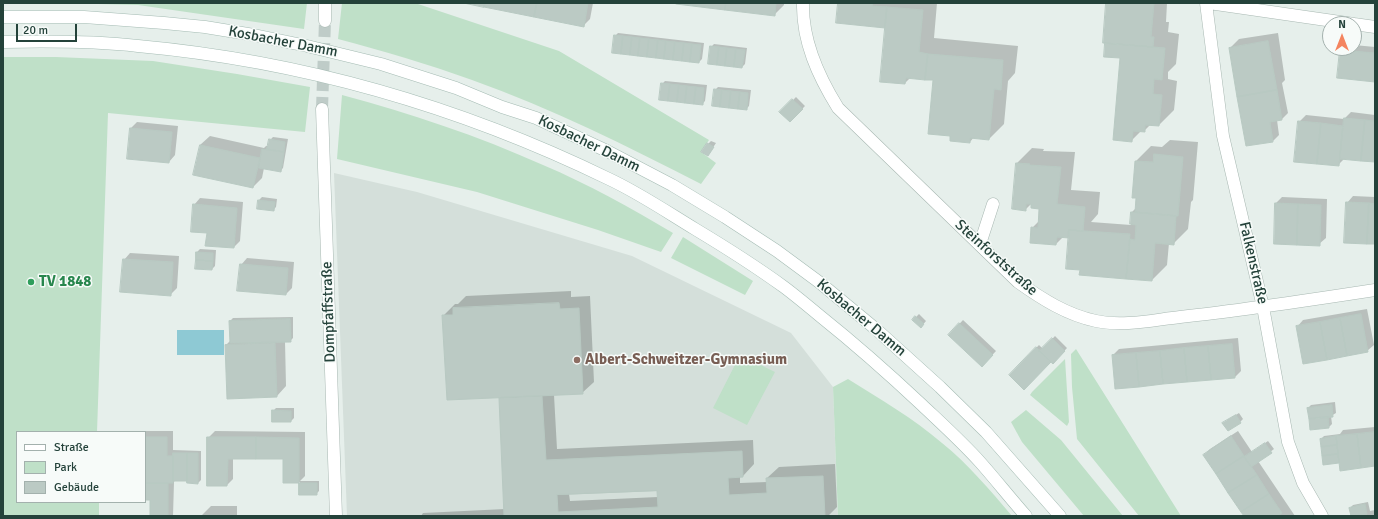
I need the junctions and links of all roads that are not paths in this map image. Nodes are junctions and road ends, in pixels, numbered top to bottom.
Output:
1 (325, 3) edge
2 (803, 3) edge
3 (1207, 3) edge
4 (3, 17) edge
5 (1322, 19) edge
6 (325, 21) tunnel mouth
7 (1362, 25) edge
8 (1375, 27) edge
9 (3, 42) edge
10 (322, 109) tunnel mouth
11 (993, 204) dead end
12 (980, 244) junction
13 (1375, 290) edge
14 (1263, 307) junction
15 (336, 516) edge
16 (1026, 516) edge
17 (1060, 516) edge
18 (1322, 516) edge

1 - 6 street
2 - 12 street, Steinforststraße
3 - 5 street
3 - 14 street, Falkenstraße
4 - 17 street, Kosbacher Damm
7 - 8 street
9 - 16 street, Kosbacher Damm
10 - 15 street, Dompfaffstraße
11 - 12 street
12 - 14 street, Steinforststraße
13 - 14 street, Steinforststraße
14 - 18 street, Falkenstraße

